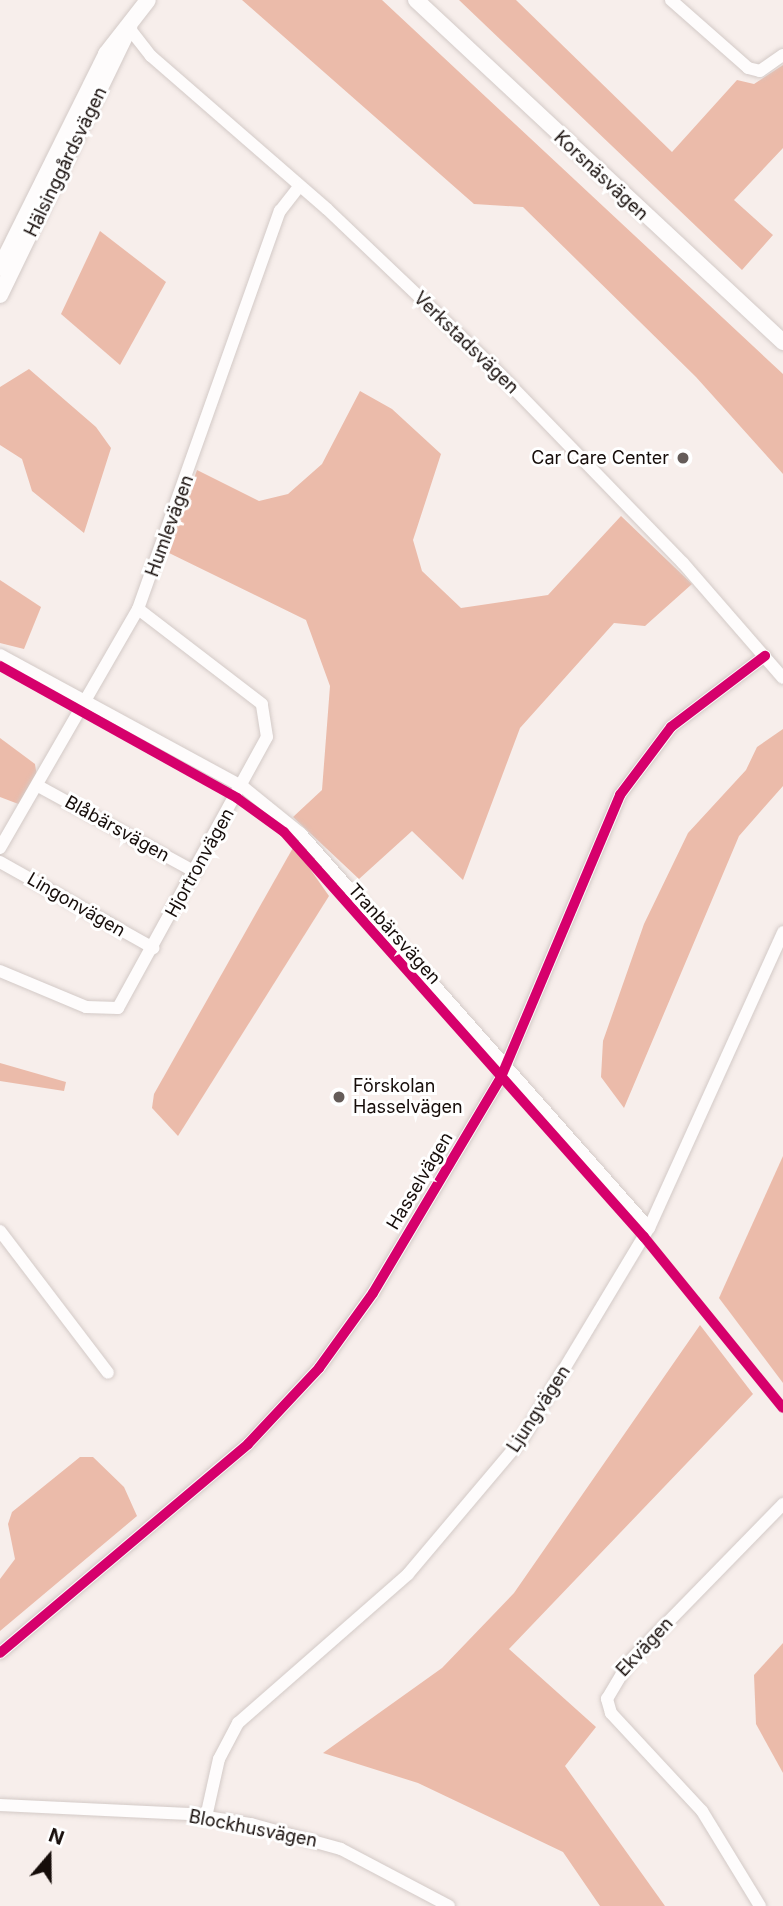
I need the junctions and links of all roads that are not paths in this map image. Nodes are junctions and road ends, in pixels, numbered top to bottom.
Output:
1 (148, 0) edge
2 (671, 0) edge
3 (418, 2) edge
4 (129, 28) junction
5 (783, 55) edge
6 (299, 187) junction
7 (0, 268) edge
8 (0, 295) edge
9 (783, 342) edge
10 (138, 609) junction
11 (0, 655) edge
12 (765, 656) junction
13 (783, 678) edge
14 (86, 705) junction
15 (40, 787) junction
16 (243, 787) junction
17 (0, 848) edge
18 (0, 862) edge
19 (195, 872) junction
20 (783, 932) edge
21 (153, 948) junction
22 (0, 971) edge
23 (508, 1064) junction
24 (649, 1228) junction
25 (0, 1231) edge
26 (108, 1373) dead end
27 (783, 1504) edge
28 (0, 1653) edge
29 (0, 1805) edge
30 (205, 1817) junction
31 (449, 1906) edge
32 (760, 1906) edge

1 - 4 street, Hälsinggårdsvägen
2 - 5 street
3 - 9 street, Korsnäsvägen
4 - 6 street, Verkstadsvägen
4 - 7 street, Hälsinggårdsvägen
4 - 8 street, Hälsinggårdsvägen
6 - 10 street, Humlevägen
6 - 12 street, Verkstadsvägen
10 - 14 street, Humlevägen
10 - 16 street, Hjortronvägen
11 - 14 street, Tranbärsvägen
12 - 13 street, Verkstadsvägen
12 - 23 street, Hasselvägen
14 - 15 street, Humlevägen
14 - 16 street, Tranbärsvägen
15 - 17 street, Humlevägen
15 - 19 street, Blåbärsvägen
16 - 19 street, Hjortronvägen
16 - 23 street, Tranbärsvägen
18 - 21 street, Lingonvägen
19 - 21 street, Hjortronvägen
20 - 24 street, Ljungvägen
21 - 22 street, Hjortronvägen
23 - 24 street, Tranbärsvägen
23 - 28 street, Hasselvägen
24 - 30 street, Ljungvägen
25 - 26 street
27 - 32 street, Ekvägen
29 - 30 street, Blockhusvägen
30 - 31 street, Blockhusvägen

